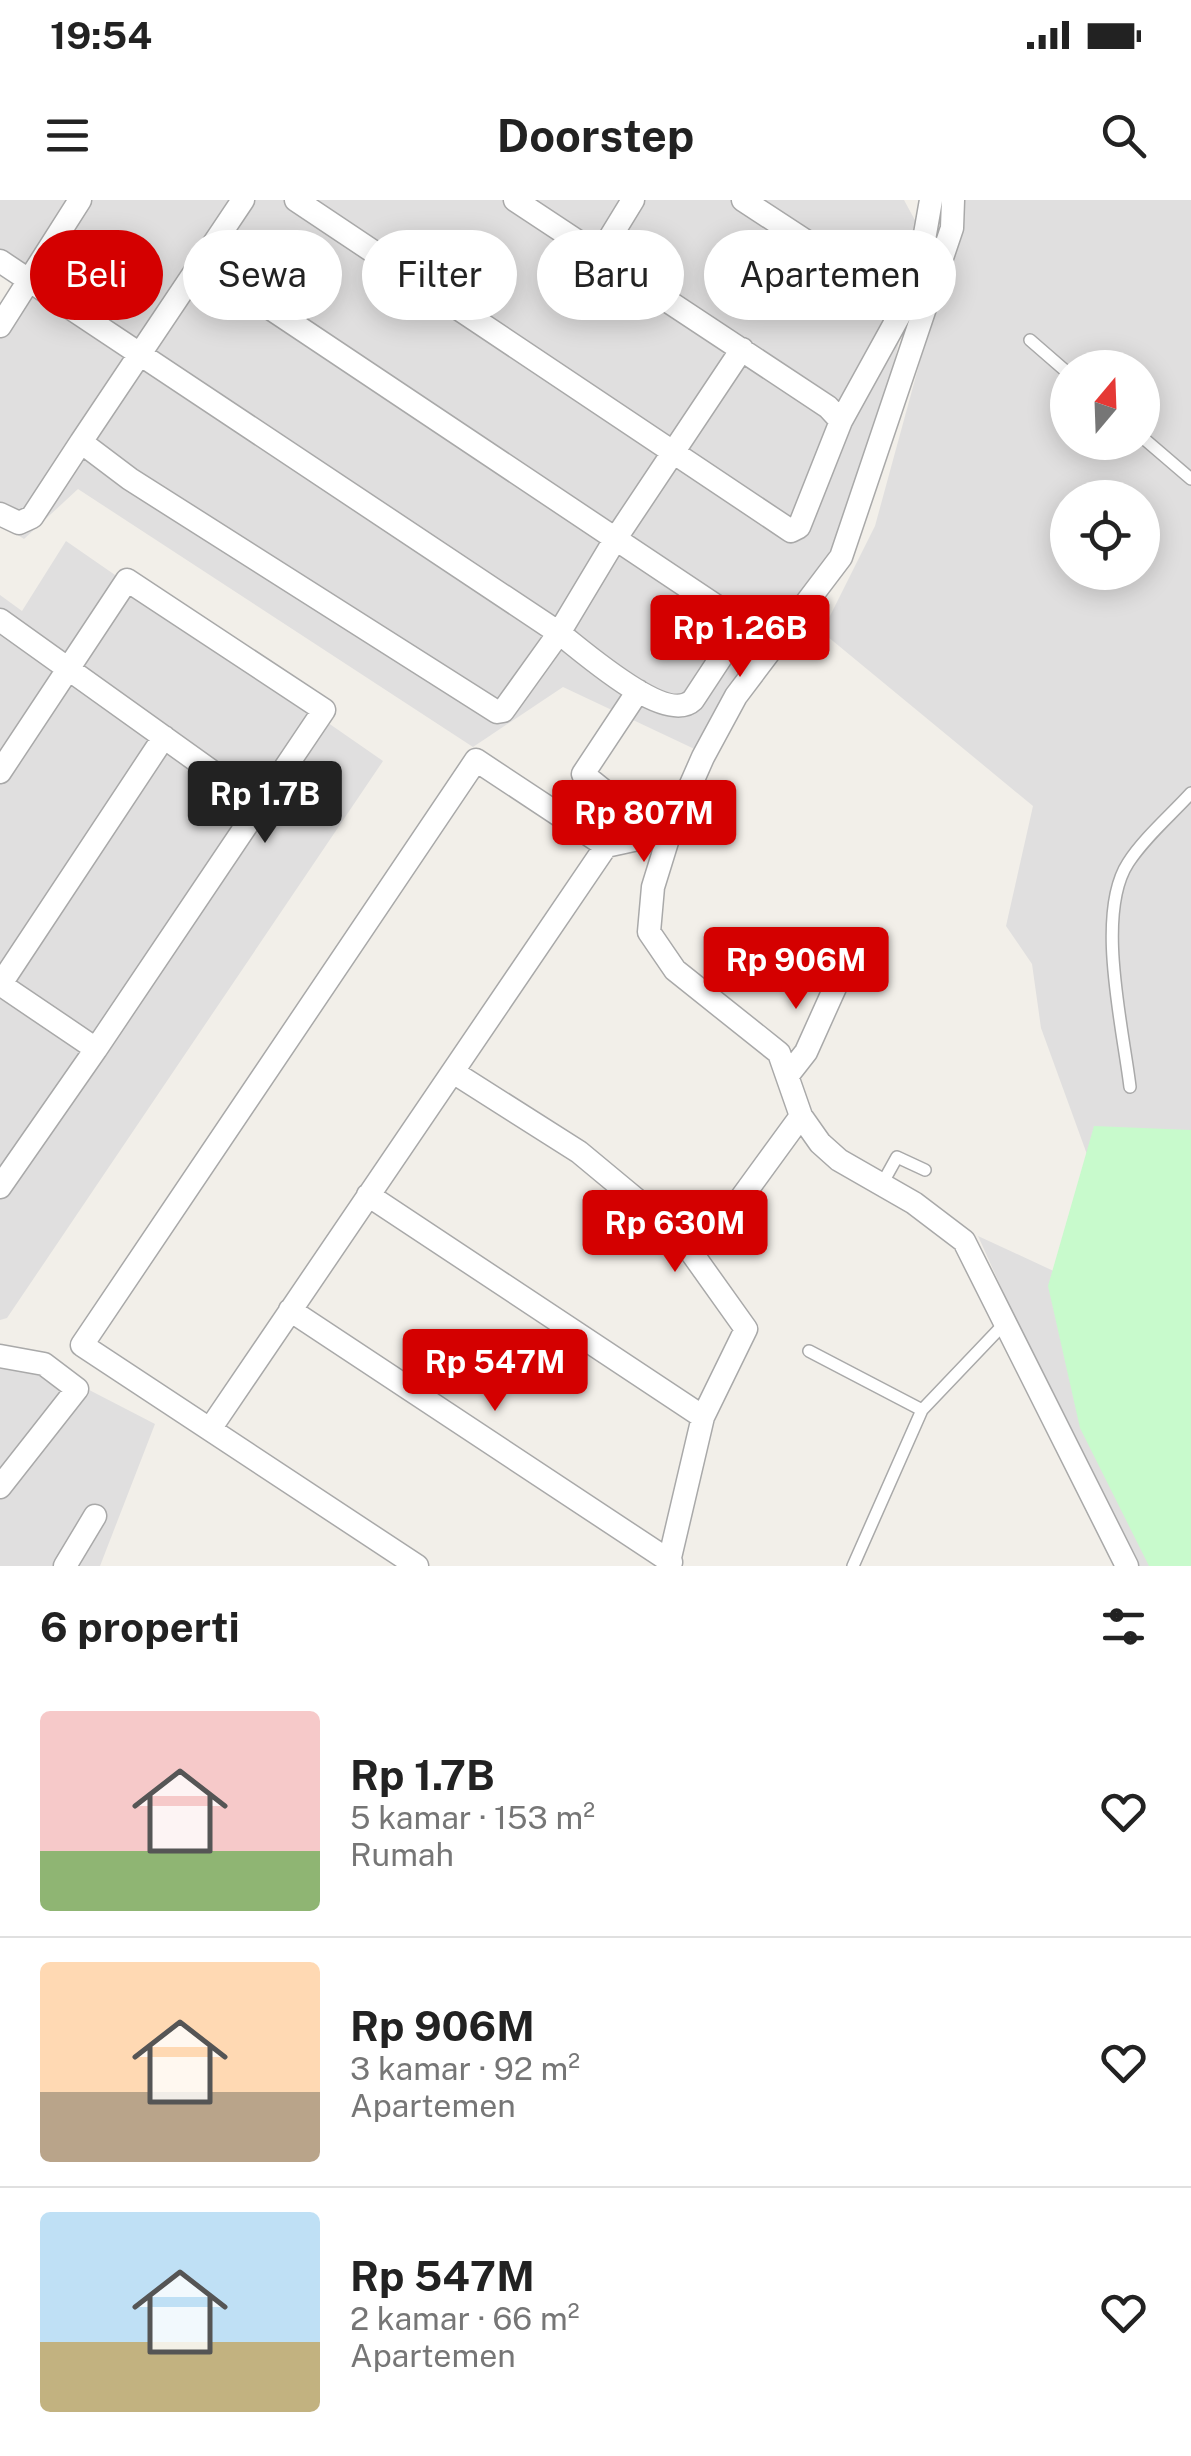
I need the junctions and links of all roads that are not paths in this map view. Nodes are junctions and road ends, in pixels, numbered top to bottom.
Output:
1 (80, 200) edge
2 (243, 200) edge
3 (296, 200) edge
4 (515, 200) edge
5 (633, 200) edge
6 (743, 200) edge
7 (931, 200) edge
8 (953, 200) edge
9 (225, 230) edge
10 (562, 230) edge
11 (615, 230) edge
12 (789, 230) edge
13 (926, 230) edge
14 (0, 261) edge
15 (29, 282) junction
16 (183, 293) edge
17 (684, 311) edge
18 (288, 320) edge
19 (894, 320) edge
20 (0, 326) edge
21 (1030, 340) dead end
22 (742, 350) junction
23 (140, 352) junction
24 (1050, 357) edge
25 (840, 426) junction
26 (81, 442) junction
27 (880, 442) junction
28 (674, 450) junction
29 (1160, 452) edge
30 (1191, 479) edge
31 (0, 514) edge
32 (616, 538) junction
33 (0, 620) edge
34 (559, 633) junction
35 (70, 669) junction
36 (638, 692) junction
37 (164, 738) junction
38 (0, 772) edge
39 (1191, 793) edge
40 (260, 806) junction
41 (624, 808) dead end
42 (670, 832) junction
43 (606, 846) junction
44 (842, 972) dead end
45 (0, 985) edge
46 (96, 1050) junction
47 (452, 1072) junction
48 (788, 1074) junction
49 (1130, 1087) dead end
50 (800, 1116) junction
51 (926, 1170) dead end
52 (882, 1184) junction
53 (0, 1188) edge
54 (368, 1195) junction
55 (731, 1212) dead end
56 (290, 1310) junction
57 (1003, 1325) junction
58 (809, 1351) dead end
59 (0, 1356) edge
60 (922, 1410) junction
61 (703, 1417) junction
62 (210, 1429) junction
63 (0, 1487) edge
64 (95, 1516) dead end
65 (670, 1564) edge
66 (65, 1566) edge
67 (417, 1566) edge
68 (853, 1566) edge
69 (1127, 1566) edge

1 - 15 street
2 - 9 street
3 - 28 street
4 - 10 street
5 - 11 street
6 - 12 street
7 - 13 street
8 - 27 street
14 - 15 street
15 - 20 street
15 - 23 street
16 - 23 street
17 - 22 street
18 - 32 street
19 - 25 street
21 - 24 lane
22 - 25 street
22 - 28 street
23 - 26 street
23 - 34 street
25 - 27 street
25 - 28 street
26 - 31 street
26 - 34 street
27 - 42 street
28 - 32 street
29 - 30 lane
32 - 34 street
32 - 36 street
33 - 35 street
34 - 36 street
35 - 37 street
35 - 38 street
35 - 40 street
36 - 41 street
37 - 40 street
37 - 45 street
39 - 49 lane
40 - 46 street
42 - 43 street
42 - 48 street
43 - 47 street
43 - 62 street
44 - 48 street
45 - 46 street
46 - 53 street
47 - 54 street
47 - 61 street
48 - 50 street
50 - 52 street
50 - 55 street
51 - 52 lane
52 - 57 street
54 - 56 street
54 - 61 street
56 - 62 street
56 - 65 street
57 - 60 lane
57 - 69 street
58 - 60 lane
59 - 63 street
60 - 68 lane
61 - 65 street
62 - 67 street
64 - 66 street

